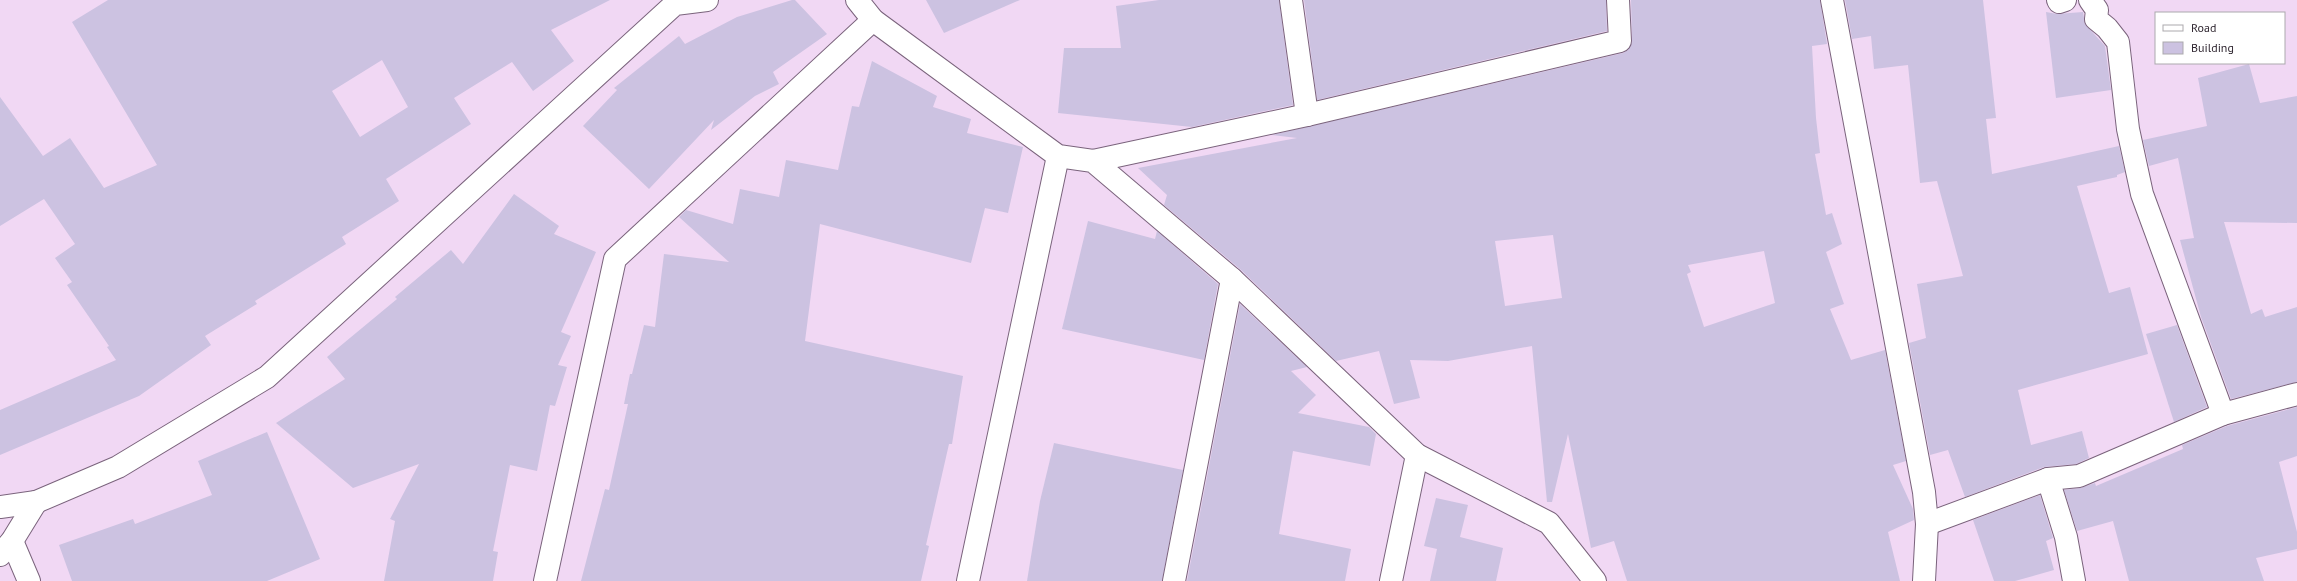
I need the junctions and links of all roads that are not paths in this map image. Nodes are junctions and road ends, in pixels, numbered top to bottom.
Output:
1 (707, 0) edge
2 (858, 0) edge
3 (1291, 0) edge
4 (1618, 0) edge
5 (1832, 0) edge
6 (2058, 0) edge
7 (2065, 0) edge
8 (2090, 0) edge
9 (873, 20) junction
10 (1307, 116) junction
11 (1058, 156) junction
12 (1093, 161) junction
13 (1232, 279) junction
14 (2297, 394) edge
15 (2223, 414) junction
16 (1417, 455) junction
17 (2048, 479) junction
18 (36, 502) junction
19 (0, 506) edge
20 (1927, 524) junction
21 (6, 548) edge
22 (29, 581) edge
23 (545, 581) edge
24 (968, 581) edge
25 (1174, 581) edge
26 (1391, 581) edge
27 (1595, 581) edge
28 (1924, 581) edge
29 (2074, 581) edge

1 - 18 street
2 - 9 street
3 - 10 street
4 - 10 street
5 - 20 street
6 - 7 street
8 - 15 street
9 - 11 street
9 - 23 street
10 - 12 street
11 - 12 street
11 - 24 street
12 - 13 street
13 - 16 street
13 - 25 street
14 - 15 street
15 - 17 street
16 - 26 street
16 - 27 street
17 - 20 street
17 - 29 street
18 - 19 street
18 - 21 street
20 - 28 street
21 - 22 street

